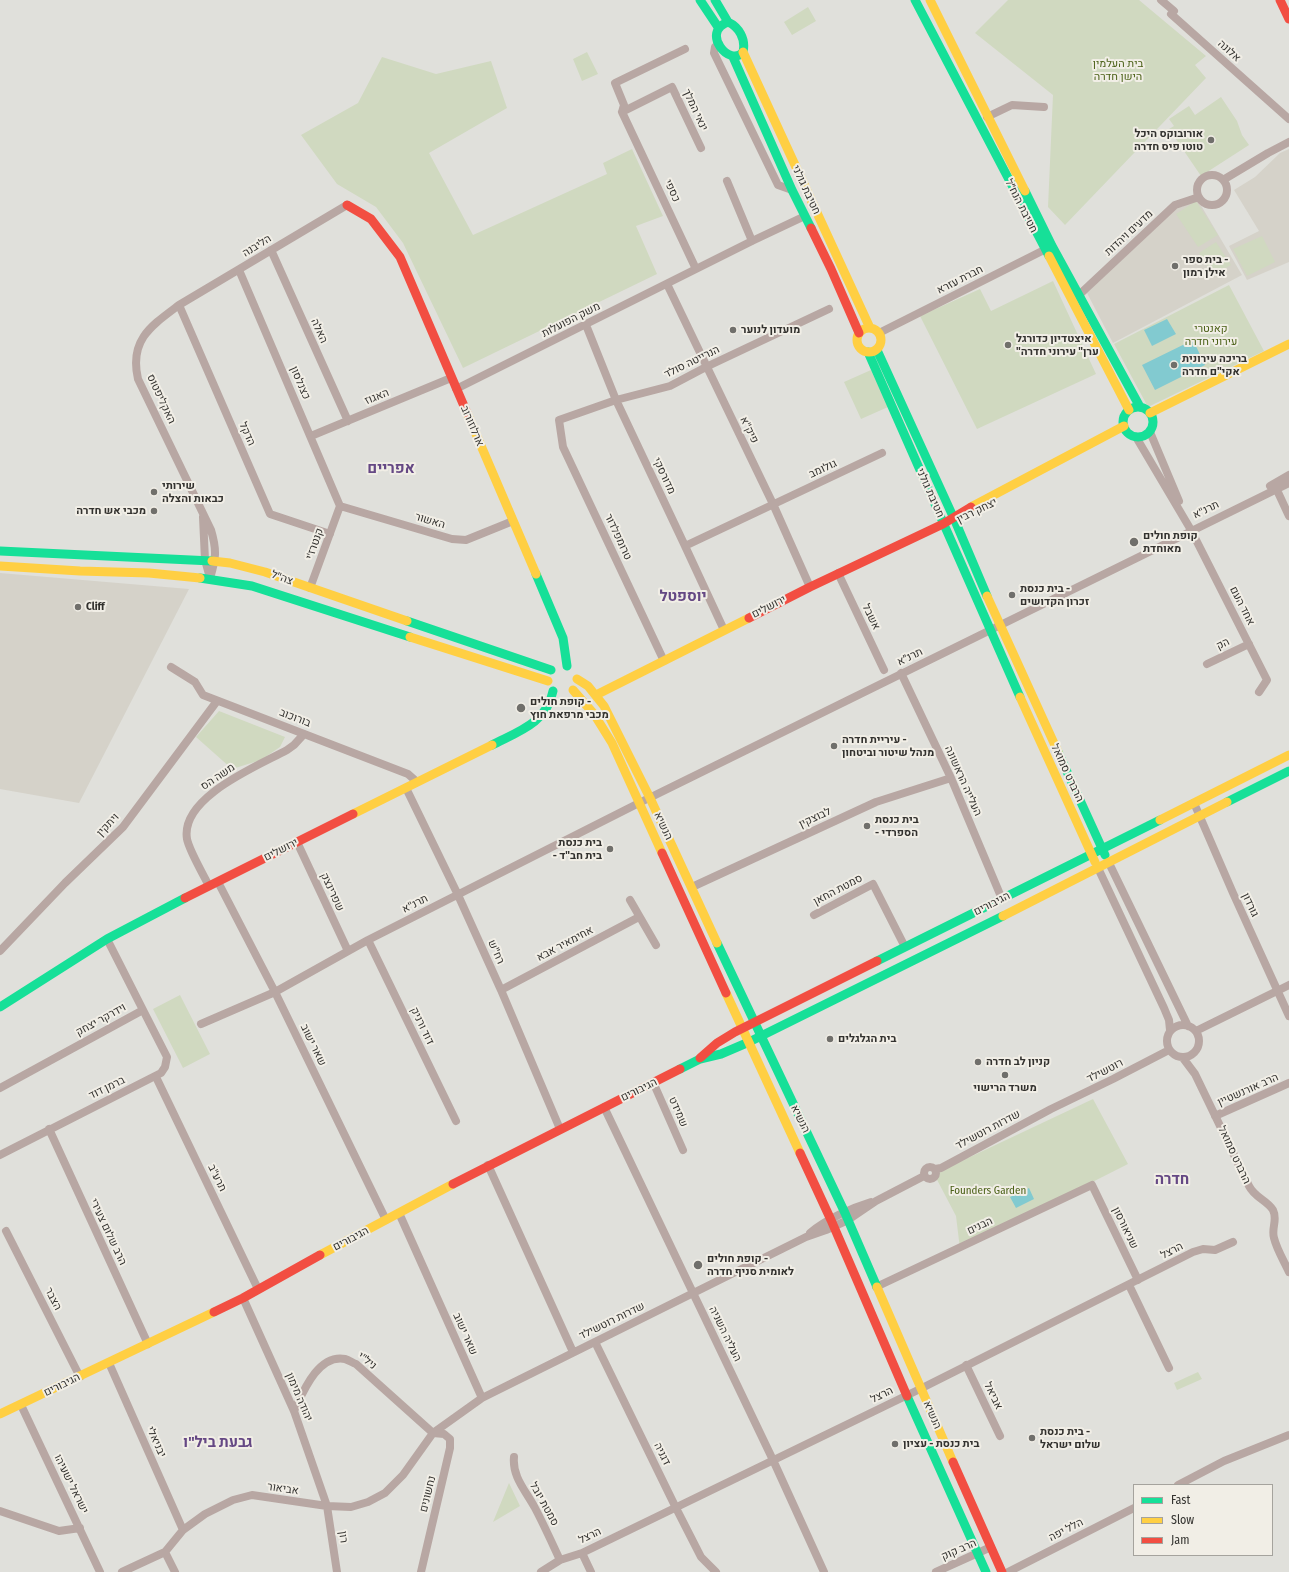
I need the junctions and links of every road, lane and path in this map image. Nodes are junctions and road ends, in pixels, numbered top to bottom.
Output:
1 (700, 0) edge
2 (715, 0) edge
3 (915, 0) edge
4 (930, 0) edge
5 (1161, 0) edge
6 (1280, 0) edge
7 (1289, 19) edge
8 (728, 22) junction
9 (718, 27) junction
10 (719, 44) junction
11 (685, 49) dead end
12 (743, 52) junction
13 (733, 57) junction
14 (1044, 107) dead end
15 (622, 112) junction
16 (987, 117) junction
17 (1289, 119) edge
18 (1289, 142) edge
19 (700, 148) dead end
20 (1223, 180) junction
21 (728, 181) dead end
22 (792, 190) junction
23 (1199, 197) junction
24 (347, 205) joint
25 (805, 216) junction
26 (752, 241) junction
27 (1048, 248) junction
28 (271, 250) junction
29 (696, 269) junction
30 (239, 270) junction
31 (667, 284) junction
32 (1079, 295) junction
33 (179, 305) junction
34 (829, 309) dead end
35 (586, 325) junction
36 (870, 328) junction
37 (859, 333) junction
38 (879, 333) junction
39 (1289, 344) edge
40 (872, 351) junction
41 (1289, 352) edge
42 (706, 367) junction
43 (452, 378) junction
44 (456, 389) junction
45 (616, 400) junction
46 (1140, 407) junction
47 (1129, 410) junction
48 (1151, 415) junction
49 (559, 420) joint
50 (348, 421) junction
51 (1126, 429) junction
52 (1150, 432) junction
53 (311, 436) junction
54 (1136, 436) junction
55 (882, 453) dead end
56 (1289, 475) edge
57 (1289, 482) edge
58 (1276, 488) junction
59 (773, 504) junction
60 (340, 506) junction
61 (203, 512) junction
62 (1289, 516) edge
63 (955, 520) junction
64 (513, 521) junction
65 (944, 524) junction
66 (1191, 530) junction
67 (330, 534) junction
68 (685, 546) junction
69 (0, 550) edge
70 (205, 560) junction
71 (216, 561) junction
72 (0, 566) edge
73 (838, 573) junction
74 (210, 578) junction
75 (810, 587) junction
76 (310, 588) junction
77 (1000, 625) junction
78 (724, 630) junction
79 (989, 630) junction
80 (1249, 644) junction
81 (664, 660) junction
82 (1207, 664) dead end
83 (567, 666) junction
84 (171, 667) dead end
85 (551, 670) junction
86 (884, 670) dead end
87 (901, 673) junction
88 (577, 680) junction
89 (548, 681) junction
90 (1260, 692) dead end
91 (563, 693) junction
92 (596, 695) junction
93 (217, 701) junction
94 (304, 734) junction
95 (1289, 755) edge
96 (1289, 771) edge
97 (951, 778) junction
98 (417, 782) junction
99 (406, 788) junction
100 (650, 798) junction
101 (639, 803) junction
102 (1194, 803) junction
103 (1200, 816) junction
104 (297, 842) junction
105 (1102, 850) junction
106 (1091, 855) junction
107 (1109, 863) junction
108 (1098, 868) junction
109 (218, 882) junction
110 (209, 886) junction
111 (692, 887) junction
112 (458, 895) junction
113 (1002, 899) junction
114 (630, 900) dead end
115 (814, 915) dead end
116 (639, 916) junction
117 (107, 939) junction
118 (368, 940) junction
119 (656, 945) dead end
120 (906, 948) junction
121 (0, 951) edge
122 (348, 951) junction
123 (1289, 985) edge
124 (501, 990) junction
125 (1278, 991) junction
126 (275, 992) junction
127 (0, 1007) edge
128 (143, 1010) junction
129 (1289, 1016) edge
130 (754, 1023) junction
131 (201, 1024) dead end
132 (1188, 1026) junction
133 (743, 1028) junction
134 (1170, 1030) junction
135 (1196, 1031) junction
136 (760, 1036) junction
137 (749, 1042) junction
138 (1169, 1050) junction
139 (1183, 1058) junction
140 (700, 1059) junction
141 (156, 1076) junction
142 (653, 1082) junction
143 (1289, 1083) edge
144 (0, 1088) edge
145 (604, 1107) junction
146 (1051, 1109) joint
147 (1216, 1116) junction
148 (456, 1121) dead end
149 (49, 1129) junction
150 (560, 1129) junction
151 (683, 1150) dead end
152 (0, 1155) edge
153 (488, 1165) junction
154 (1092, 1185) joint
155 (399, 1213) junction
156 (847, 1216) junction
157 (386, 1220) junction
158 (833, 1223) junction
159 (6, 1231) dead end
160 (1233, 1242) dead end
161 (1289, 1272) edge
162 (1138, 1280) junction
163 (1129, 1284) junction
164 (876, 1287) junction
165 (258, 1289) junction
166 (693, 1293) junction
167 (243, 1298) junction
168 (594, 1342) junction
169 (148, 1344) junction
170 (573, 1352) junction
171 (109, 1363) junction
172 (966, 1365) junction
173 (1168, 1368) dead end
174 (80, 1377) junction
175 (920, 1389) junction
176 (906, 1395) junction
177 (482, 1398) junction
178 (21, 1405) junction
179 (294, 1411) junction
180 (0, 1414) edge
181 (433, 1433) junction
182 (1289, 1435) edge
183 (1000, 1436) dead end
184 (514, 1458) dead end
185 (773, 1460) junction
186 (1180, 1484) edge
187 (327, 1506) junction
188 (676, 1508) junction
189 (1133, 1509) edge
190 (0, 1511) edge
191 (80, 1528) junction
192 (183, 1530) junction
193 (991, 1548) junction
194 (165, 1552) junction
195 (582, 1553) junction
196 (978, 1554) junction
197 (560, 1560) junction
198 (100, 1572) edge
199 (122, 1572) edge
200 (175, 1572) edge
201 (337, 1572) edge
202 (421, 1572) edge
203 (541, 1572) edge
204 (591, 1572) edge
205 (716, 1572) edge
206 (824, 1572) edge
207 (936, 1572) edge
208 (986, 1572) edge
209 (1002, 1572) edge
210 (1008, 1572) edge

1 - 9 street
2 - 8 street
3 - 27 street, חטיבת הנח״ל
4 - 16 street, חטיבת הנח״ל
5 - 17 street, אלונה
6 - 7 street
8 - 9 street
8 - 12 street
9 - 10 street
10 - 13 street
10 - 22 street, חטיבת גולני
11 - 15 street, כספי
12 - 13 street
12 - 36 street, חטיבת גולני
13 - 22 street, חטיבת גולני
14 - 16 street
15 - 19 street, ינאי המלך
15 - 29 street, כספי
16 - 27 street, חטיבת הנח״ל
18 - 20 street
20 - 23 street
20 - 23 street
21 - 26 street
22 - 25 street, חטיבת גולני
23 - 32 street, מדעים ויהדות
24 - 28 street, הליבנה
24 - 43 street, ארלוזורוב
25 - 26 street
25 - 37 street, חטיבת גולני
26 - 29 street
27 - 32 street, חטיבת הנח״ל
27 - 38 street, חברת עזרא
27 - 47 street, חטיבת הנח״ל
28 - 30 street, הליבנה
28 - 50 street, האלה
29 - 31 street, משק הפועלות
30 - 33 street, הליבנה
30 - 53 street, כצנלסון
31 - 35 street, משק הפועלות
31 - 42 street, פיק"א
32 - 46 street, חטיבת הנח״ל
33 - 61 street, האקליפטוס
33 - 67 street, הדקל
34 - 42 street, הנרייטה סולד
35 - 44 street, משק הפועלות
35 - 45 street, מדורסקי
36 - 37 street
36 - 38 street
37 - 40 street
38 - 40 street
39 - 48 street
40 - 63 street, חטיבת גולני
40 - 65 street, חטיבת גולני
41 - 48 street
42 - 45 street, הנרייטה סולד
42 - 59 street, פיק"א
43 - 44 street, ארלוזורוב
43 - 50 street, האגוז
44 - 64 street, ארלוזורוב
45 - 49 street, הנרייטה סולד
45 - 68 street, מדורסקי
46 - 47 street
46 - 48 street
47 - 51 street
48 - 52 street
49 - 81 street, טרומפלדור
50 - 53 street, האגוז
51 - 54 street
51 - 63 street, יצחק רבין
52 - 54 street
52 - 66 street, אחד העם
53 - 60 street, כצנלסון
54 - 66 street, אחד העם
55 - 59 street, גולומב
56 - 66 street, תרנ"א
57 - 58 street, תרנ"א
58 - 62 street
58 - 66 street, תרנ"א
59 - 68 street
59 - 75 street, פיק"א
60 - 64 street, האשור
60 - 67 street, קנטרז'י
61 - 70 street, האקליפטוס
61 - 71 street, האקליפטוס
63 - 65 street, יצחק רבין
63 - 77 street, הרברט סמואל
64 - 83 street, ארלוזורוב
65 - 73 street, ירושלים
65 - 79 street, הרברט סמואל
66 - 77 street, תרנ״א
66 - 80 street, אחד העם
67 - 76 street, קנטרז'י
68 - 78 street, מדורסקי
69 - 70 street, צה"ל
70 - 71 street, צה"ל
70 - 74 street, האקליפטוס
71 - 74 street, האקליפטוס
71 - 76 street, צה"ל
72 - 74 street, צה"ל
73 - 75 street, ירושלים
73 - 86 street, אשבל
74 - 89 street, צה"ל
75 - 78 street, ירושלים
76 - 85 street, צה"ל
77 - 79 street, תרנ״א
77 - 105 street, הרברט סמואל
78 - 81 street, ירושלים
79 - 87 street, תרנ״א
79 - 106 street, הרברט סמואל
80 - 82 street, הק
80 - 90 street, אחד העם
81 - 92 street, ירושלים
83 - 85 street
83 - 88 street
84 - 93 street, בורוכוב
85 - 89 street
87 - 97 street, העלייה הראשונה
87 - 100 street, תרנ״א
88 - 91 street
88 - 92 street, הנשיא
89 - 91 street
91 - 98 street, ירושלים
91 - 101 street, הנשיא
92 - 100 street, הנשיא
93 - 94 street, בורוכוב
93 - 121 street, ויתקין
94 - 98 street, בורוכוב
94 - 110 street, משה הס
95 - 102 street, הגיבורים
96 - 103 street, הגיבורים
97 - 111 street, לבוצקין
97 - 113 street, העלייה הראשונה
98 - 99 street, ירושלים
99 - 104 street, ירושלים
99 - 112 street, רח"ש
100 - 101 street, תרנ״א
100 - 111 street, הנשיא
101 - 112 street, תרנ"א
101 - 133 street, הנשיא
102 - 103 street, גורדון
102 - 105 street, הגיבורים
103 - 107 street, הגיבורים
103 - 125 street, גורדון
104 - 109 street, ירושלים
104 - 122 street, שפרינצק
105 - 106 street, הגיבורים
105 - 107 street, הרברט סמואל
106 - 108 street, הרברט סמואל
106 - 113 street, הגיבורים
107 - 108 street, הגיבורים
107 - 132 street, הרברט סמואל
108 - 134 street, הרברט סמואל
108 - 136 street, הגיבורים
109 - 110 street, ירושלים
109 - 126 street, שאר ישוב
110 - 117 street, ירושלים
111 - 130 street, הנשיא
112 - 118 street, תרנ"א
112 - 124 street, רח"ש
113 - 120 street, הגיבורים
114 - 116 street
115 - 120 street, סמטת החאן
116 - 119 street
116 - 124 street, אחימאיר אבא
117 - 127 street, ירושלים
117 - 128 street, וידרקר יצחק
118 - 122 street, תרנ"א
118 - 148 street, דוד ורניק
120 - 130 street, הגיבורים
122 - 126 street, תרנ"א
123 - 125 street
124 - 150 street, רח"ש
125 - 129 street, גורדון
125 - 135 street
126 - 131 street, תרנ"א
126 - 157 street, שאר ישוב
128 - 141 street
128 - 144 street, וידרקר יצחק
130 - 133 street, הגיבורים
130 - 136 street, הנשיא
132 - 134 street
132 - 135 street
133 - 137 street, הנשיא
133 - 140 street, הגיבורים
134 - 138 street
135 - 139 street
136 - 137 street, הגיבורים
136 - 156 street, הנשיא
137 - 140 street, הגיבורים
137 - 158 street, הנשיא
138 - 139 street
138 - 146 street, רוטשילד
139 - 147 street, הרברט סמואל
140 - 142 street, הגיבורים
141 - 149 street, ברמן דוד
141 - 165 street, תרע"ב
142 - 145 street, הגיבורים
142 - 151 street, שמידט
143 - 147 street, הרב אורנשטיין
145 - 150 street, הגיבורים
145 - 166 street, העליה השניה
146 - 156 street, שדרות רוטשילד
147 - 161 street, הרברט סמואל
149 - 152 street, ברמן דוד
149 - 169 street, הרב שלום צעירי
150 - 153 street, הגיבורים
153 - 155 street, הגיבורים
153 - 170 street
154 - 162 street, שניאורסון
154 - 164 street, הבנים
155 - 157 street, הגיבורים
155 - 177 street, שאר ישוב
156 - 158 street, שדרות רוטשילד
156 - 164 street, הנשיא
157 - 165 street, הגיבורים
158 - 166 street, שדרות רוטשילד
158 - 176 street, הנשיא
159 - 174 street, הצבר
160 - 162 street, הרצל
162 - 163 street, הרצל
163 - 172 street, הרצל
163 - 173 street
164 - 175 street, הנשיא
165 - 167 street, הגיבורים
166 - 168 street, שדרות רוטשילד
166 - 185 street, העליה השניה
167 - 169 street, הגיבורים
167 - 179 street, יהודה מימון
168 - 170 street, שדרות רוטשילד
168 - 188 street, דגניה
169 - 171 street, הגיבורים
170 - 177 street, שדרות רוטשילד
171 - 174 street, הגיבורים
171 - 192 street, יבניאלי
172 - 175 street, הרצל
172 - 183 street, אביאל
174 - 178 street, הגיבורים
175 - 176 street, הרצל
175 - 193 street, הנשיא
176 - 185 street, הרצל
176 - 196 street, הנשיא
177 - 181 street, שדרות רוטשילד
178 - 180 street, הגיבורים
178 - 191 street, ישראל ישעיהו
179 - 181 street, ניל"י
179 - 187 street, יהודה מימון
181 - 187 street, אביאור
181 - 202 street, נחשונים
182 - 186 street
184 - 197 street, סמטת יובל
185 - 188 street, הרצל
185 - 206 street, העליה השניה
187 - 192 street, אביאור
187 - 201 street, רון
188 - 195 street, הרצל
188 - 205 street, דגניה
189 - 210 street, הלל יפה
190 - 191 street
191 - 198 street, ישראל ישעיהו
192 - 194 street, אביאור
193 - 196 street, הרב קוק
193 - 209 street, הנשיא
194 - 199 street, אביאור
194 - 200 street
195 - 197 street, הרצל
195 - 204 street
196 - 207 street, הרב קוק
196 - 208 street, הנשיא
197 - 203 street, הרצל

